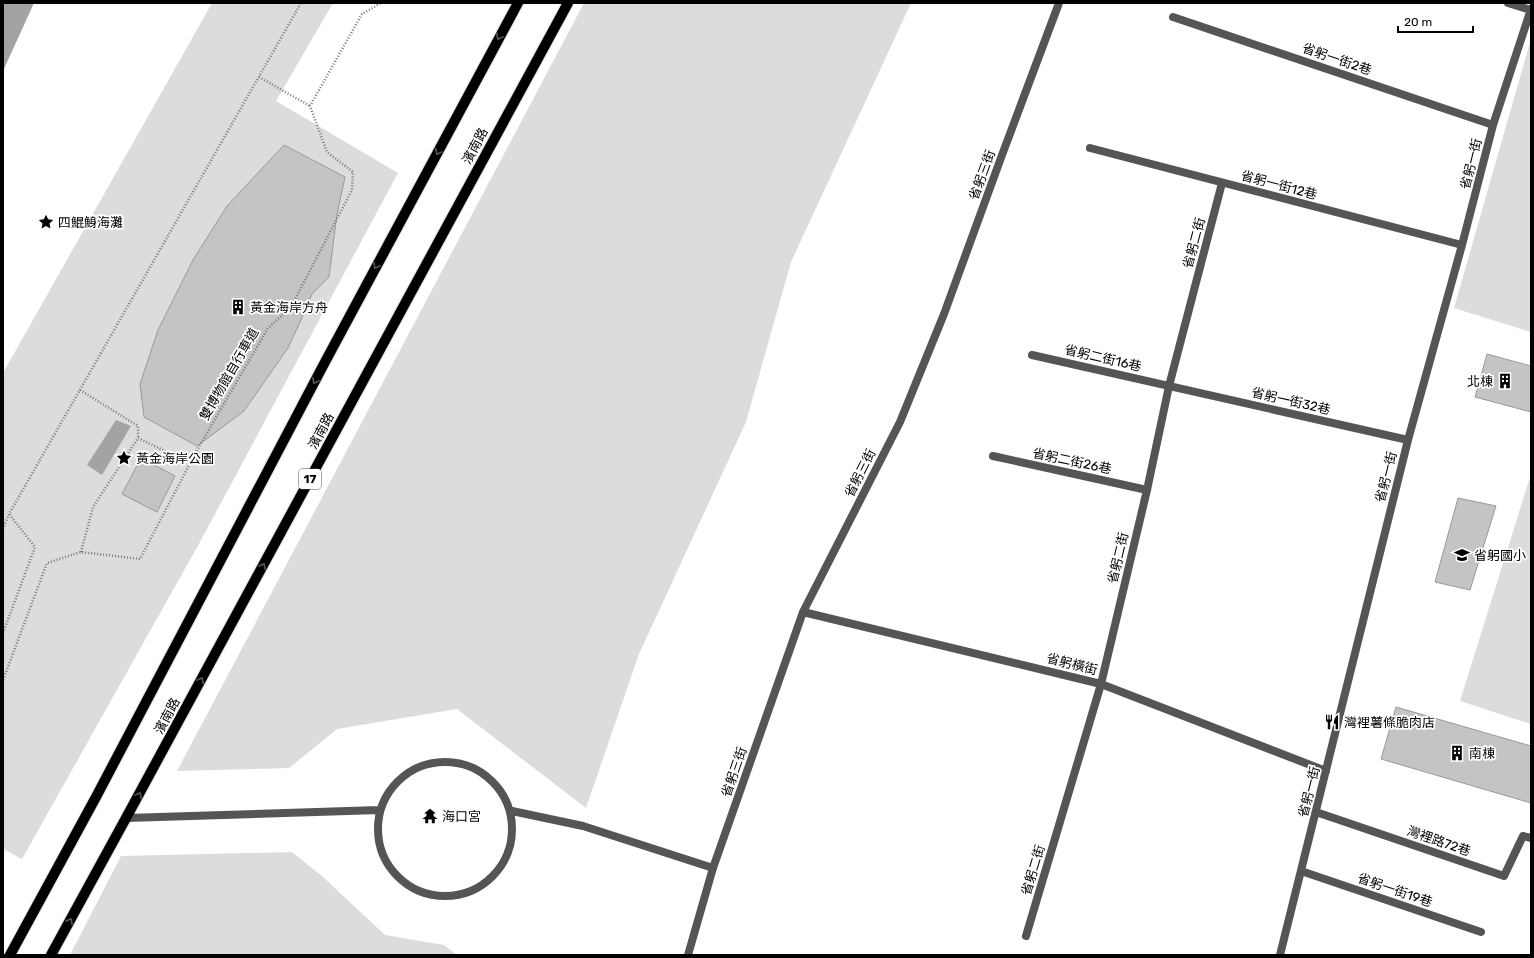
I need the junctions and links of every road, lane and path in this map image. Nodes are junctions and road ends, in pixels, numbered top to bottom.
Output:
1 (302, 3) edge
2 (381, 3) edge
3 (518, 3) edge
4 (568, 3) edge
5 (1059, 3) edge
6 (1508, 3) edge
7 (1531, 9) edge
8 (1173, 16) dead end
9 (259, 77) junction
10 (310, 106) junction
11 (1493, 125) junction
12 (1090, 148) dead end
13 (1222, 183) junction
14 (1462, 246) junction
15 (1032, 355) dead end
16 (1169, 386) junction
17 (80, 390) junction
18 (138, 438) junction
19 (1408, 440) junction
20 (993, 456) dead end
21 (190, 463) junction
22 (1147, 490) junction
23 (9, 514) junction
24 (3, 529) edge
25 (81, 552) junction
26 (803, 612) junction
27 (3, 633) edge
28 (3, 680) edge
29 (1101, 684) junction
30 (1326, 772) junction
31 (379, 810) junction
32 (512, 811) junction
33 (1316, 812) junction
34 (126, 818) junction
35 (1531, 838) edge
36 (713, 868) junction
37 (1301, 871) junction
38 (1480, 932) dead end
39 (1026, 936) dead end
40 (10, 955) edge
41 (51, 955) edge
42 (688, 955) edge
43 (1280, 955) edge

1 - 9 path
2 - 10 path
3 -> 40 main road, 濱南路
34 -> 4 main road, 濱南路 / 17
5 - 26 street, 省躬三街
6 - 7 street
7 - 11 street, 省躬一街
8 - 11 street, 省躬一街2巷
9 - 10 path
9 - 17 path
10 - 21 path, 雙博物館自行車道
11 - 14 street, 省躬一街
12 - 13 street, 省躬一街12巷
13 - 14 street, 省躬一街12巷
13 - 16 street, 省躬二街
14 - 19 street, 省躬一街
15 - 16 street, 省躬二街16巷
16 - 19 street, 省躬一街32巷
16 - 22 street, 省躬二街
17 - 18 path
17 - 23 path
18 - 21 path
18 - 25 path
19 - 30 street, 省躬一街
20 - 22 street, 省躬二街26巷
21 - 25 path, 雙博物館自行車道
22 - 29 street, 省躬二街
23 - 24 path
23 - 27 path
25 - 28 path, 雙博物館自行車道
26 - 29 street, 省躬橫街
26 - 36 street, 省躬三街
29 - 30 street, 省躬橫街
29 - 39 street, 省躬二街
30 - 33 street, 省躬一街
31 - 32 street
31 - 32 street
31 - 34 street
32 - 36 street
33 - 35 street, 灣裡路72巷
33 - 37 street, 省躬一街
41 -> 34 main road, 濱南路 / 17
36 - 42 street, 省躬三街
37 - 38 street, 省躬一街19巷
37 - 43 street, 省躬一街

